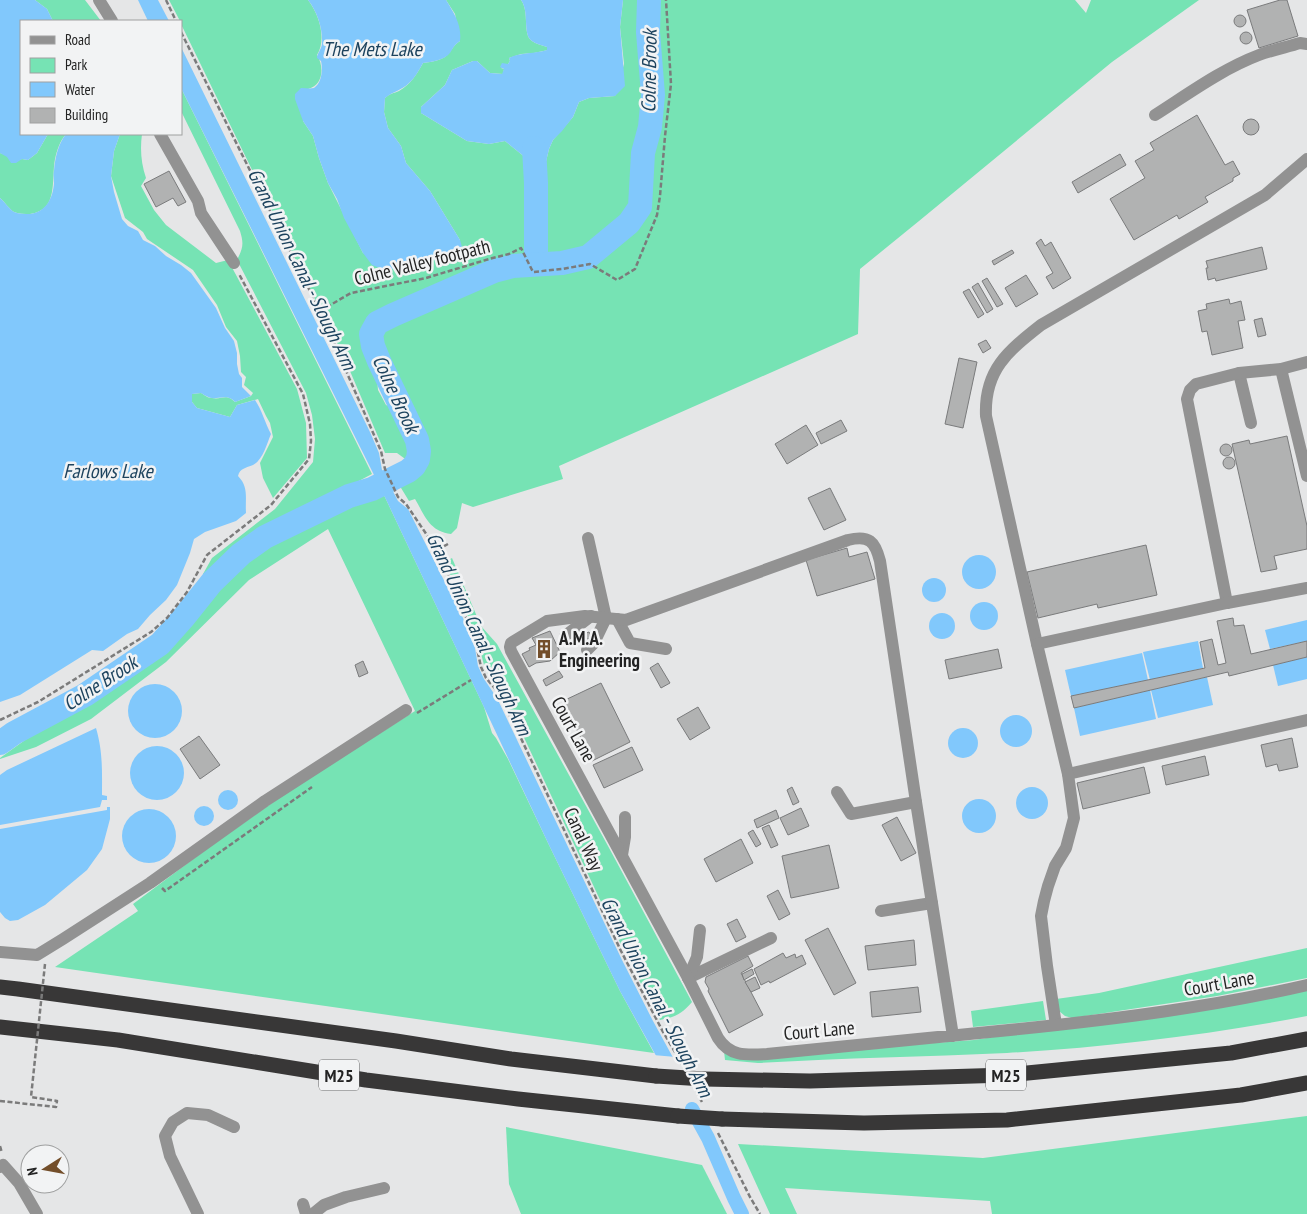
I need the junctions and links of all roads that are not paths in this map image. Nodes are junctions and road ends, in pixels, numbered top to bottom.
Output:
1 (99, 0) edge
2 (111, 20) edge
3 (1307, 44) edge
4 (1154, 115) dead end
5 (161, 135) edge
6 (1307, 159) edge
7 (234, 264) road end
8 (1307, 362) edge
9 (1282, 369) junction
10 (1239, 373) junction
11 (1251, 423) dead end
12 (1307, 476) edge
13 (588, 538) dead end
14 (1307, 588) edge
15 (1228, 603) junction
16 (592, 616) junction
17 (612, 618) junction
18 (565, 636) dead end
19 (502, 638) dead end
20 (1037, 644) junction
21 (510, 649) junction
22 (666, 649) dead end
23 (587, 650) dead end
24 (406, 710) dead end
25 (1307, 720) edge
26 (1068, 774) junction
27 (837, 792) dead end
28 (916, 802) junction
29 (625, 817) dead end
30 (622, 855) junction
31 (932, 902) junction
32 (882, 911) dead end
33 (700, 930) dead end
34 (770, 938) dead end
35 (0, 952) edge
36 (688, 978) junction
37 (1307, 986) edge
38 (0, 987) edge
39 (1056, 1025) junction
40 (0, 1027) edge
41 (953, 1036) junction
42 (1307, 1039) edge
43 (1307, 1083) edge
44 (234, 1127) dead end
45 (0, 1167) edge
46 (384, 1188) dead end
47 (37, 1214) edge
48 (198, 1214) edge
49 (313, 1214) edge

1 - 2 street
3 - 4 street
5 - 7 street
6 - 20 street
8 - 9 street
9 - 10 street
9 - 12 street
10 - 11 street
10 - 15 street
13 - 17 street
14 - 15 street
15 - 20 street
16 - 17 street
16 - 18 street
16 - 21 street
17 - 22 street
17 - 23 street
17 - 28 street
19 - 21 street, Court Lane
20 - 26 street
21 - 30 street, Court Lane
24 - 35 street
25 - 26 street
26 - 39 street
27 - 28 street
28 - 31 street
29 - 30 street
30 - 36 street, Court Lane
31 - 32 street
31 - 41 street
33 - 36 street
34 - 36 street
36 - 41 street, Court Lane
37 - 39 street, Court Lane
38 - 42 highway, M25, bridge
39 - 41 street, Court Lane
40 - 43 highway, M25, bridge
44 - 48 street
45 - 47 street
46 - 49 street

